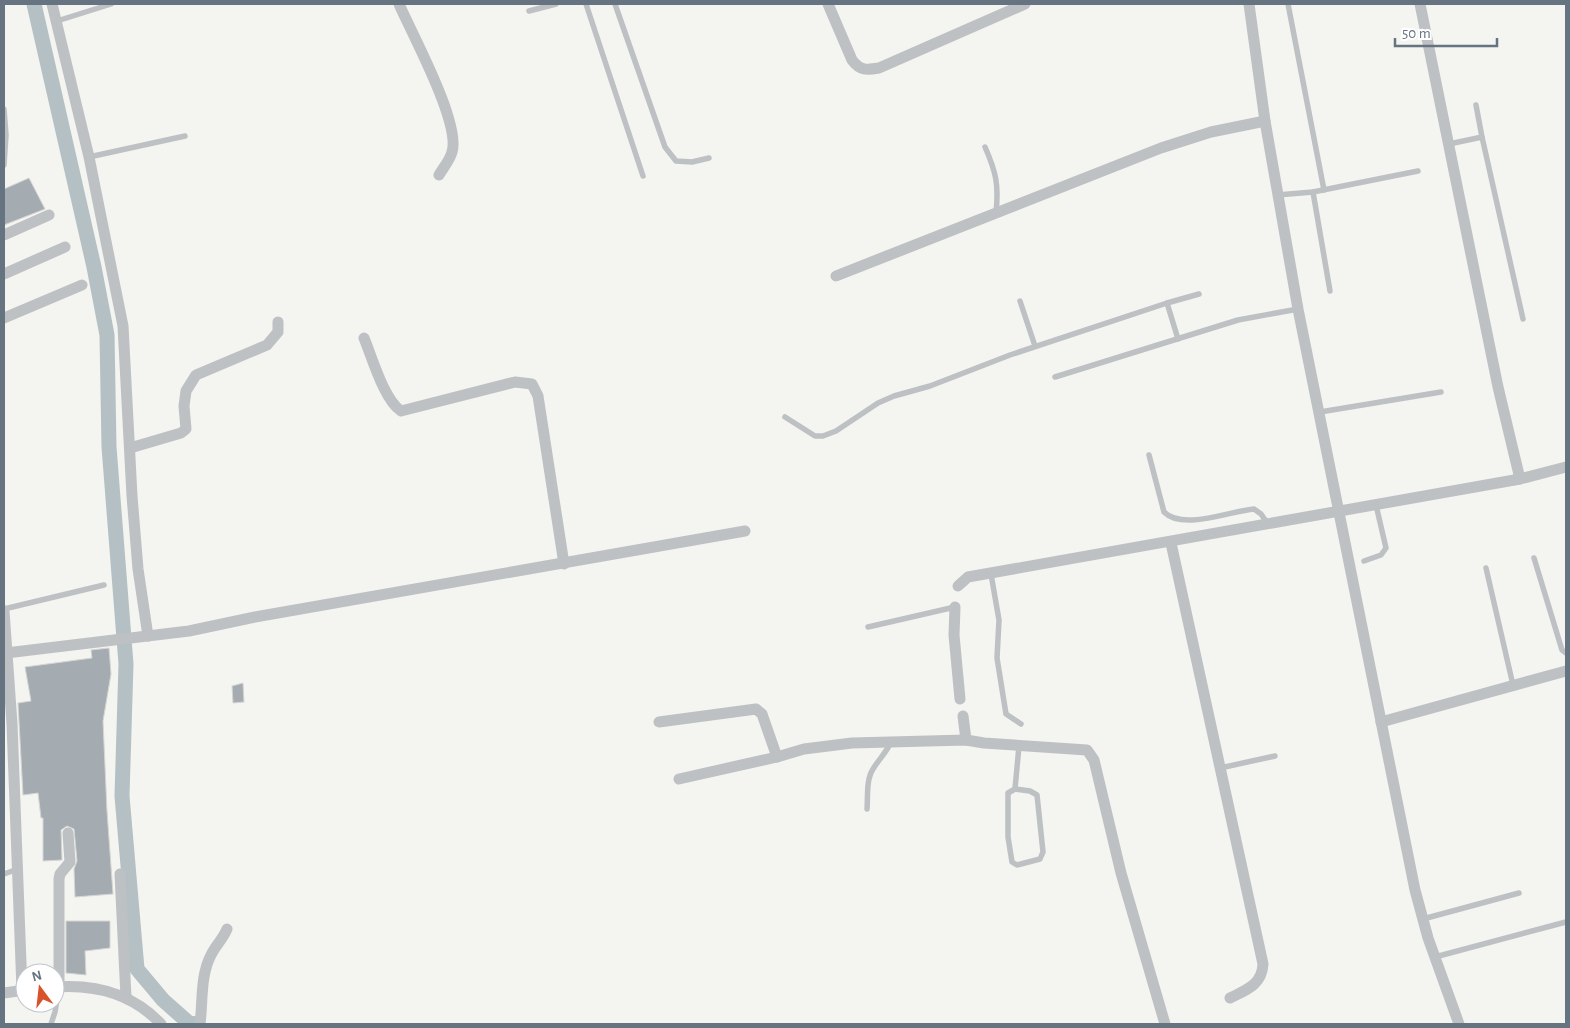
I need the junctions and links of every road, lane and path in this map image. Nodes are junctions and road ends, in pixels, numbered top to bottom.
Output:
1 (52, 4) edge
2 (111, 4) edge
3 (399, 4) edge
4 (556, 4) edge
5 (586, 4) edge
6 (615, 4) edge
7 (828, 4) edge
8 (1025, 4) edge
9 (1249, 4) edge
10 (1288, 4) edge
11 (1420, 4) edge
12 (529, 10) dead end
13 (57, 21) junction
14 (1476, 106) dead end
15 (4, 109) edge
16 (1265, 121) junction
17 (185, 136) dead end
18 (1482, 137) junction
19 (5, 140) edge
20 (1449, 144) junction
21 (985, 147) dead end
22 (89, 157) junction
23 (709, 158) dead end
24 (4, 165) edge
25 (1418, 171) dead end
26 (439, 176) dead end
27 (643, 176) dead end
28 (1324, 190) junction
29 (1313, 192) junction
30 (1277, 196) junction
31 (996, 213) junction
32 (49, 215) dead end
33 (4, 235) edge
34 (65, 247) dead end
35 (4, 274) edge
36 (836, 276) dead end
37 (82, 285) dead end
38 (1330, 292) dead end
39 (1199, 294) dead end
40 (1020, 301) dead end
41 (1167, 303) junction
42 (1298, 309) junction
43 (4, 318) edge
44 (1523, 319) dead end
45 (278, 322) dead end
46 (364, 338) dead end
47 (1178, 339) junction
48 (1035, 346) junction
49 (1055, 376) dead end
50 (1441, 392) dead end
51 (1320, 412) junction
52 (786, 417) dead end
53 (130, 448) junction
54 (1149, 455) dead end
55 (1566, 468) edge
56 (1520, 479) junction
57 (1376, 506) junction
58 (1340, 511) junction
59 (1268, 525) junction
60 (745, 531) dead end
61 (1171, 543) junction
62 (1534, 558) dead end
63 (1364, 561) dead end
64 (564, 564) junction
65 (1486, 568) dead end
66 (991, 574) junction
67 (104, 585) dead end
68 (958, 586) dead end
69 (955, 607) joint
70 (4, 610) edge
71 (868, 627) dead end
72 (143, 637) junction
73 (6, 652) junction
74 (1566, 653) edge
75 (1566, 671) edge
76 (1513, 686) junction
77 (960, 699) dead end
78 (962, 716) dead end
79 (659, 722) dead end
80 (1381, 722) junction
81 (1021, 724) dead end
82 (966, 740) junction
83 (891, 742) junction
84 (1019, 746) junction
85 (1275, 756) dead end
86 (778, 757) junction
87 (1220, 768) junction
88 (678, 779) dead end
89 (1015, 789) junction
90 (867, 809) dead end
91 (68, 833) dead end
92 (16, 870) junction
93 (4, 874) edge
94 (120, 874) dead end
95 (1519, 893) dead end
96 (1423, 919) junction
97 (1566, 922) edge
98 (227, 929) dead end
99 (1435, 957) junction
100 (21, 963) edge
101 (57, 963) edge
102 (65, 987) edge
103 (126, 997) junction
104 (1230, 998) dead end
105 (200, 1022) edge
106 (161, 1024) edge
107 (1165, 1024) edge
108 (1459, 1024) edge

1 - 13 street
2 - 13 lane
3 - 26 street
4 - 12 lane
5 - 27 lane
6 - 23 lane
7 - 8 street
9 - 16 street
10 - 28 lane
11 - 20 street
13 - 22 street
14 - 18 lane
15 - 19 lane
16 - 30 street
16 - 31 street
17 - 22 lane
18 - 20 lane
18 - 44 lane
19 - 24 lane
20 - 56 street
21 - 31 lane
22 - 53 street
25 - 28 lane
28 - 29 lane
29 - 30 lane
29 - 38 lane
30 - 42 street
31 - 36 street
32 - 33 street
34 - 35 street
37 - 43 street
39 - 41 lane
40 - 48 lane
41 - 47 lane
41 - 48 lane
42 - 47 lane
42 - 51 street
45 - 53 street
46 - 64 street
47 - 49 lane
48 - 52 lane
50 - 51 lane
51 - 58 street
53 - 72 street
54 - 59 lane
55 - 56 street
56 - 57 street
57 - 58 street
57 - 63 lane
58 - 59 street
58 - 80 street
59 - 61 street
60 - 64 street
61 - 66 street
61 - 87 street
62 - 74 lane
64 - 72 street
65 - 76 lane
66 - 68 street
66 - 81 lane
67 - 70 lane
69 - 71 lane
69 - 77 street
70 - 73 street
72 - 73 street
73 - 92 street
75 - 76 street
76 - 80 street
78 - 82 street
79 - 86 street
80 - 96 street
82 - 83 street
82 - 84 street
83 - 86 street
83 - 90 lane
84 - 89 lane
84 - 107 street
85 - 87 lane
86 - 88 street
87 - 104 street
89 - 89 lane
91 - 101 street
92 - 93 lane
92 - 100 street
94 - 103 street
95 - 96 lane
96 - 99 street
97 - 99 lane
98 - 105 street
99 - 108 street
102 - 103 street
103 - 106 street

